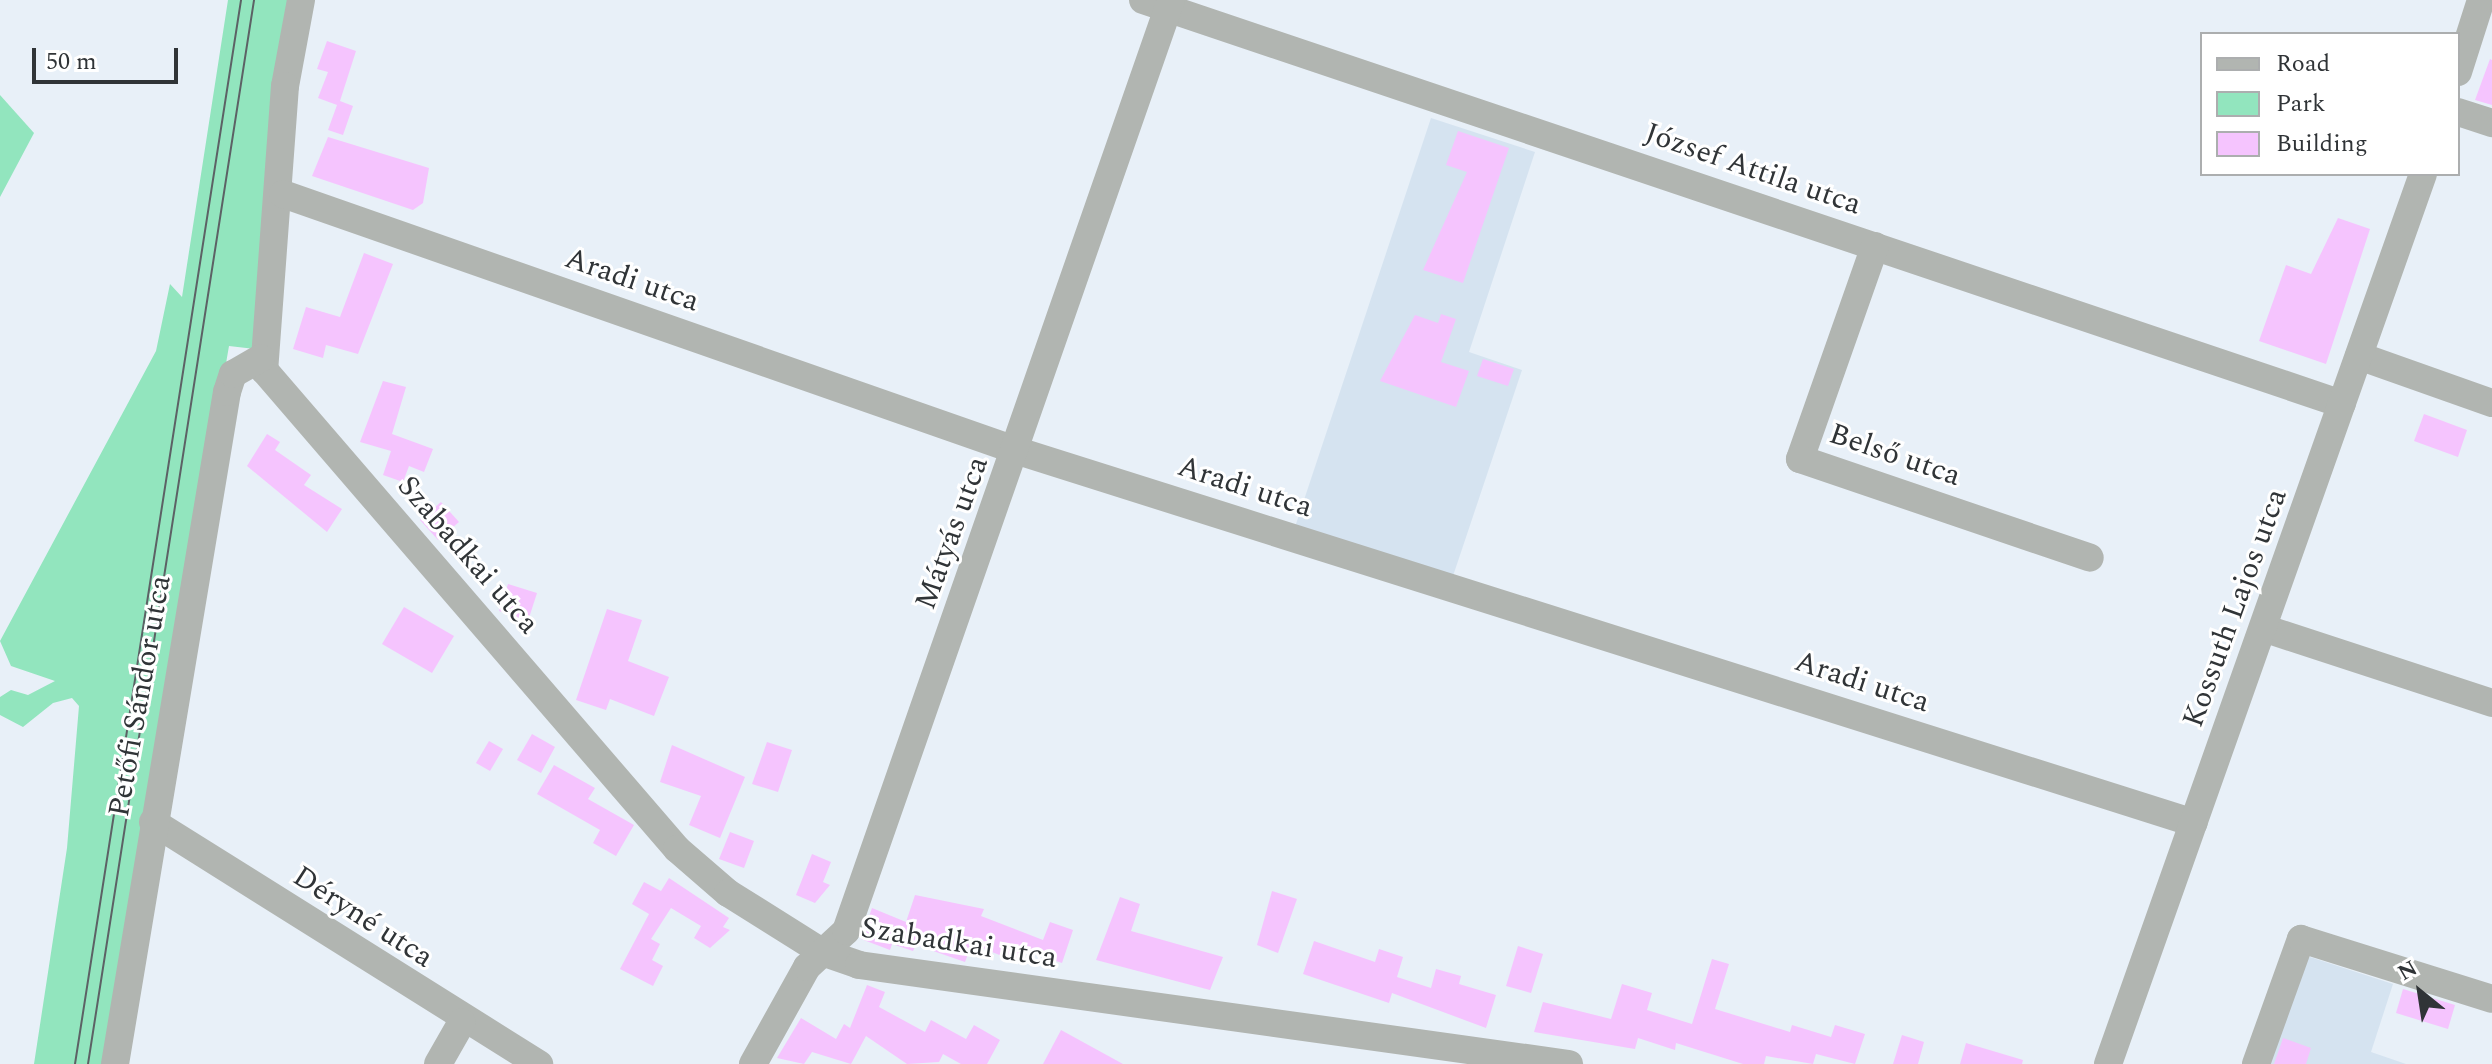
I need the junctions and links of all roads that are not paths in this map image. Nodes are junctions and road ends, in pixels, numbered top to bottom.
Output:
1 (301, 0) edge
2 (2481, 0) edge
3 (1160, 3) edge
4 (2460, 66) edge
5 (2460, 113) edge
6 (2492, 123) edge
7 (2422, 176) edge
8 (283, 194) junction
9 (1875, 246) junction
10 (2359, 356) junction
11 (261, 358) junction
12 (2492, 403) edge
13 (2342, 404) junction
14 (1018, 451) junction
15 (2090, 558) dead end
16 (2266, 629) junction
17 (2492, 703) edge
18 (153, 822) junction
19 (2194, 823) junction
20 (822, 952) junction
21 (2492, 999) edge
22 (462, 1022) junction
23 (115, 1064) edge
24 (438, 1064) edge
25 (539, 1064) edge
26 (753, 1064) edge
27 (1569, 1064) edge
28 (2108, 1064) edge
29 (2256, 1064) edge

1 - 8 street
2 - 4 street
3 - 9 street, József Attila utca
3 - 14 street, Mátyás utca
5 - 6 street
7 - 10 street, Kossuth Lajos utca
8 - 11 street
8 - 14 street, Aradi utca
9 - 13 street, József Attila utca
9 - 15 street, Belső utca
10 - 12 street
10 - 13 street, Kossuth Lajos utca
11 - 18 street, Petőfi Sándor utca
11 - 20 street, Szabadkai utca
13 - 16 street, Kossuth Lajos utca
14 - 19 street, Aradi utca
14 - 20 street, Mátyás utca
16 - 17 street
16 - 19 street, Kossuth Lajos utca
18 - 22 street, Déryné utca
18 - 23 street, Petőfi Sándor utca
19 - 28 street, Kossuth Lajos utca
20 - 26 street, Mátyás utca
20 - 27 street, Szabadkai utca
21 - 29 street
22 - 24 street
22 - 25 street, Déryné utca

